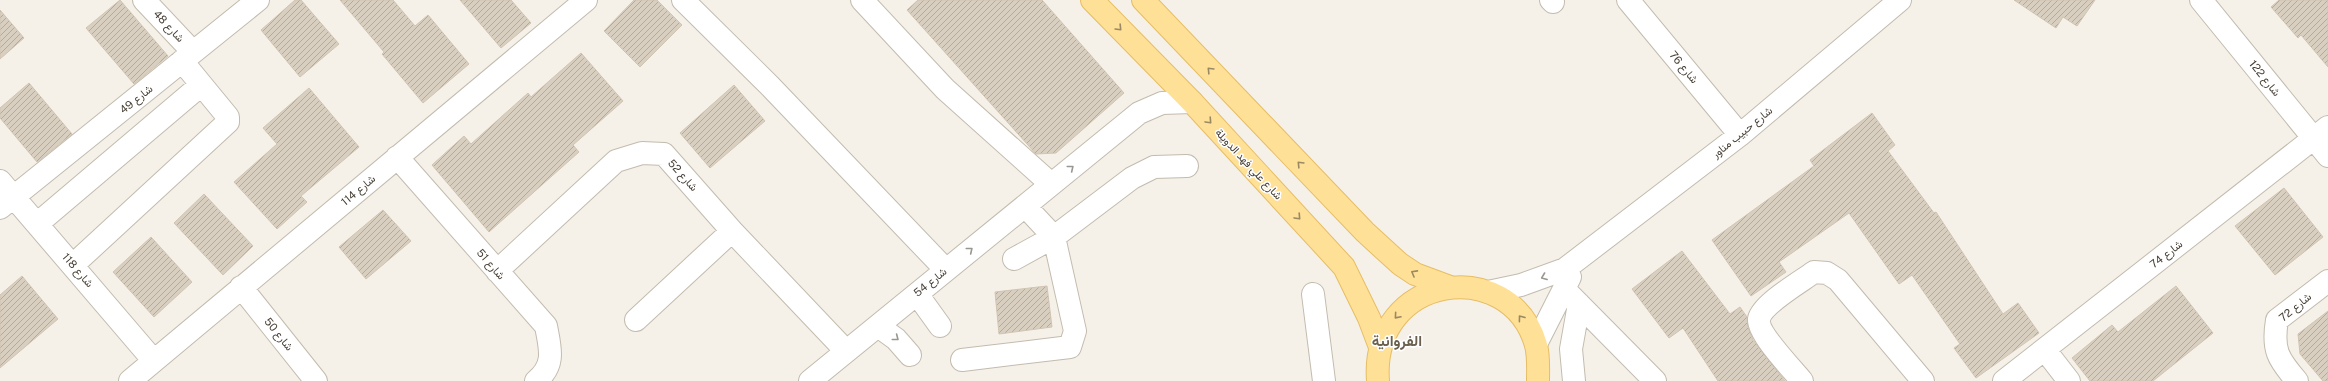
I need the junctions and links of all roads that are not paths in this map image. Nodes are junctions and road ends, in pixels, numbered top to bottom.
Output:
1 (144, 0) edge
2 (258, 0) edge
3 (586, 0) edge
4 (683, 0) edge
5 (862, 0) edge
6 (1092, 0) edge
7 (1143, 0) edge
8 (1628, 0) edge
9 (1900, 0) edge
10 (2201, 0) edge
11 (188, 57) junction
12 (201, 85) junction
13 (1192, 102) junction
14 (2321, 132) edge
15 (1740, 135) junction
16 (2328, 156) edge
17 (397, 157) junction
18 (1187, 166) dead end
19 (0, 181) edge
20 (1051, 184) junction
21 (7, 202) edge
22 (1025, 206) junction
23 (37, 224) junction
24 (732, 231) junction
25 (1054, 237) junction
26 (1014, 259) dead end
27 (1578, 259) junction
28 (73, 265) junction
29 (497, 270) junction
30 (946, 270) junction
31 (2328, 281) edge
32 (241, 287) junction
33 (1450, 287) junction
34 (1488, 292) junction
35 (917, 294) junction
36 (1313, 294) dead end
37 (1572, 296) junction
38 (636, 320) dead end
39 (878, 326) junction
40 (940, 326) dead end
41 (2045, 350) junction
42 (846, 351) junction
43 (1537, 351) junction
44 (910, 355) dead end
45 (154, 360) junction
46 (962, 360) dead end
47 (1377, 368) edge
48 (130, 381) edge
49 (316, 381) edge
50 (536, 381) edge
51 (810, 381) edge
52 (1324, 381) edge
53 (1538, 381) edge
54 (1545, 381) edge
55 (1574, 381) edge
56 (1655, 381) edge
57 (1802, 381) edge
58 (1923, 381) edge
59 (2004, 381) edge
60 (2069, 381) edge
61 (2297, 381) edge

1 - 11 street, شارع 48
2 - 11 street, شارع 49
3 - 17 street, شارع 114
4 - 30 street
5 - 20 street
6 -> 13 main road, شارع علي فهد الدويلة
33 -> 7 main road
8 - 15 street, شارع 76
9 - 15 street, شارع حبيب مناور
10 - 14 street, شارع 122
11 - 12 street, شارع 48
11 - 21 street, شارع 49
12 - 23 street
12 - 28 street, شارع 48
20 -> 13 street, شارع 54
13 -> 47 main road, شارع علي فهد الدويلة
14 - 16 street, شارع 122
14 - 41 street, شارع 74
15 - 27 street, شارع حبيب مناور
17 - 29 street, شارع 51
17 - 32 street, شارع 114
18 - 25 street
19 - 21 street, شارع 118
20 - 22 street, شارع 54
21 - 23 street, شارع 118
22 - 25 street
30 -> 22 street, شارع 54
23 - 28 street, شارع 118
24 - 29 street, شارع 52
24 - 38 street
24 - 42 street, شارع 52
25 - 26 street
25 - 46 street
27 -> 34 street, شارع حبيب مناور
27 - 37 street, شارع حبيب مناور
28 - 45 street, شارع 118
29 - 50 street, شارع 51
30 - 35 street, شارع 54
31 - 61 street, شارع 72
32 - 45 street, شارع 114
32 - 49 street, شارع 50
33 - 34 main road
33 -> 47 main road
43 -> 34 main road
35 - 39 street, شارع 54
35 - 40 street
36 - 52 street
37 - 43 street, شارع حبيب مناور
37 - 55 street
37 - 56 street
39 - 42 street, شارع 54
39 -> 44 street
41 - 59 street, شارع 74
41 - 60 street
42 - 51 street, شارع 54
43 - 53 main road
43 - 54 main road
45 - 48 street, شارع 114
57 - 58 street

